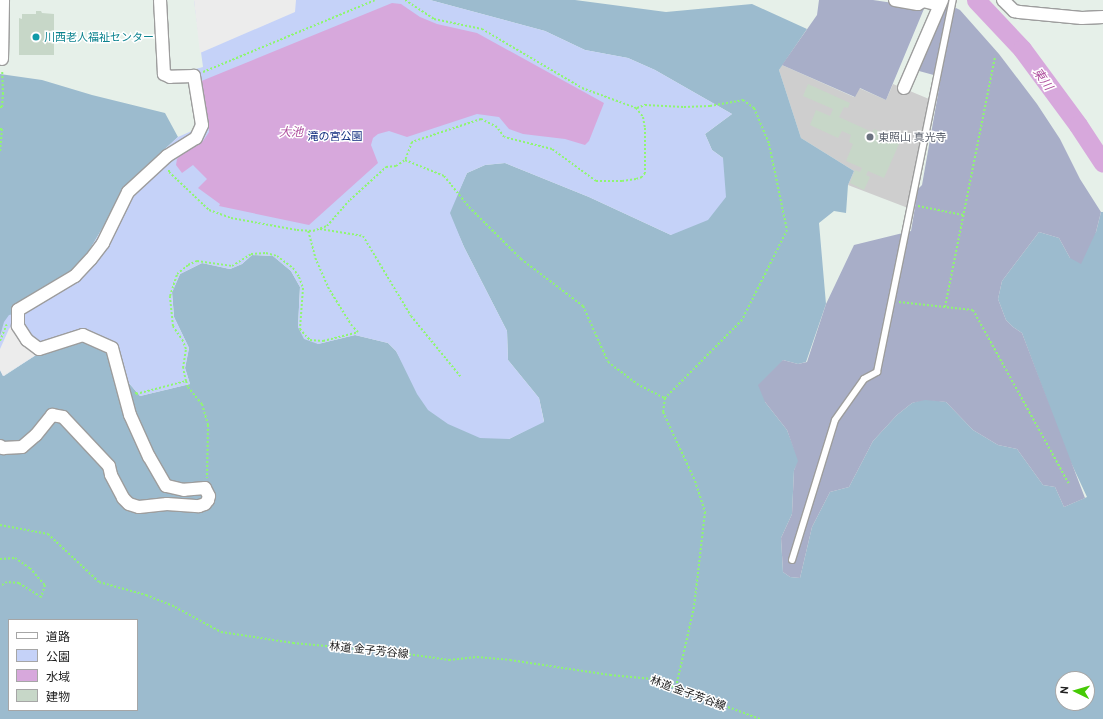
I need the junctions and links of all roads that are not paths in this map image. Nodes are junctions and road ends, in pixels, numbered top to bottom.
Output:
1 (3, 0) edge
2 (160, 0) edge
3 (894, 0) edge
4 (953, 0) edge
5 (1004, 0) edge
6 (941, 2) edge
7 (1103, 17) edge
8 (2, 25) edge
9 (2, 59) road end
10 (904, 88) dead end
11 (0, 446) edge
12 (792, 560) dead end

1 - 8 street
2 - 11 street
3 - 6 street
4 - 12 lane
5 - 7 street
6 - 10 street
8 - 9 street

